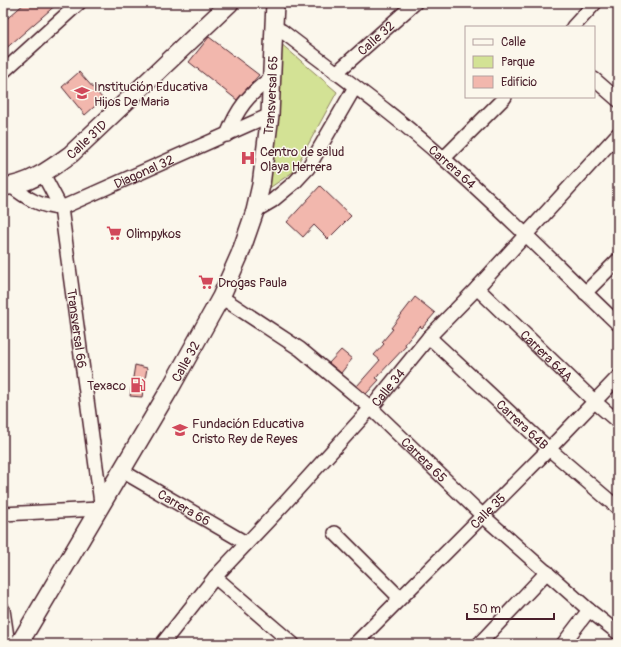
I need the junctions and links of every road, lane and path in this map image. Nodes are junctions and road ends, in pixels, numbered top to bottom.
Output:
1 (79, 3) edge
2 (230, 3) edge
3 (275, 3) edge
4 (415, 3) edge
5 (594, 3) edge
6 (574, 26) edge
7 (274, 27) junction
8 (3, 72) edge
9 (336, 73) junction
10 (271, 78) junction
11 (595, 80) edge
12 (356, 87) junction
13 (503, 98) edge
14 (618, 100) edge
15 (270, 115) junction
16 (618, 134) edge
17 (227, 135) junction
18 (444, 158) junction
19 (43, 174) junction
20 (12, 186) edge
21 (61, 208) junction
22 (255, 211) junction
23 (525, 234) junction
24 (618, 260) edge
25 (477, 288) junction
26 (586, 294) junction
27 (221, 297) junction
28 (618, 324) edge
29 (429, 337) junction
30 (618, 376) edge
31 (594, 401) junction
32 (371, 408) junction
33 (618, 422) edge
34 (549, 449) junction
35 (122, 471) junction
36 (100, 506) junction
37 (618, 508) edge
38 (3, 514) edge
39 (483, 516) junction
40 (335, 533) dead end
41 (246, 543) junction
42 (547, 572) junction
43 (215, 577) junction
44 (400, 598) junction
45 (3, 610) edge
46 (589, 610) junction
47 (618, 633) edge
48 (8, 644) edge
49 (18, 644) edge
50 (162, 644) edge
51 (293, 644) edge
52 (355, 644) edge
53 (479, 644) edge
54 (563, 644) edge

1 - 8 street
2 - 19 street, Calle 31D
3 - 7 street, Transversal 65
4 - 9 street, Calle 32
5 - 6 street
7 - 9 street, Carrera 64
7 - 10 street, Transversal 65
9 - 12 street, Carrera 64
10 - 15 street, Transversal 65
10 - 17 street
11 - 14 street
12 - 18 street, Carrera 64
12 - 22 street
13 - 18 street
15 - 17 street, Diagonal 32
15 - 22 street, Transversal 65
16 - 23 street, Calle 34
17 - 21 street, Diagonal 32
18 - 23 street, Carrera 64
19 - 20 street, Calle 31D
19 - 21 street
20 - 21 street
21 - 36 street, Transversal 66
22 - 27 street, Calle 32
23 - 25 street, Calle 34
23 - 26 street, Carrera 64
24 - 26 street
25 - 29 street, Calle 34
25 - 31 street, Carrera 64A
26 - 28 street, Carrera 64
27 - 32 street, Carrera 65
27 - 35 street, Calle 32
29 - 32 street, Calle 34
29 - 34 street, Carrera 64B
30 - 31 street, Calle 35
31 - 33 street, Carrera 64A
31 - 34 street, Calle 35
32 - 39 street, Carrera 65
32 - 41 street, Calle 34
34 - 37 street, Carrera 64B
34 - 39 street, Calle 35
35 - 36 street, Calle 32
35 - 41 street, Carrera 66
36 - 38 street
36 - 49 street, Calle 32
39 - 42 street, Carrera 65
39 - 44 street, Calle 35
40 - 44 street
41 - 43 street, Calle 34
42 - 46 street, Carrera 65
42 - 53 street
43 - 50 street, Calle 34
43 - 51 street
44 - 52 street, Calle 35
45 - 48 street
46 - 47 street, Carrera 65
46 - 54 street

